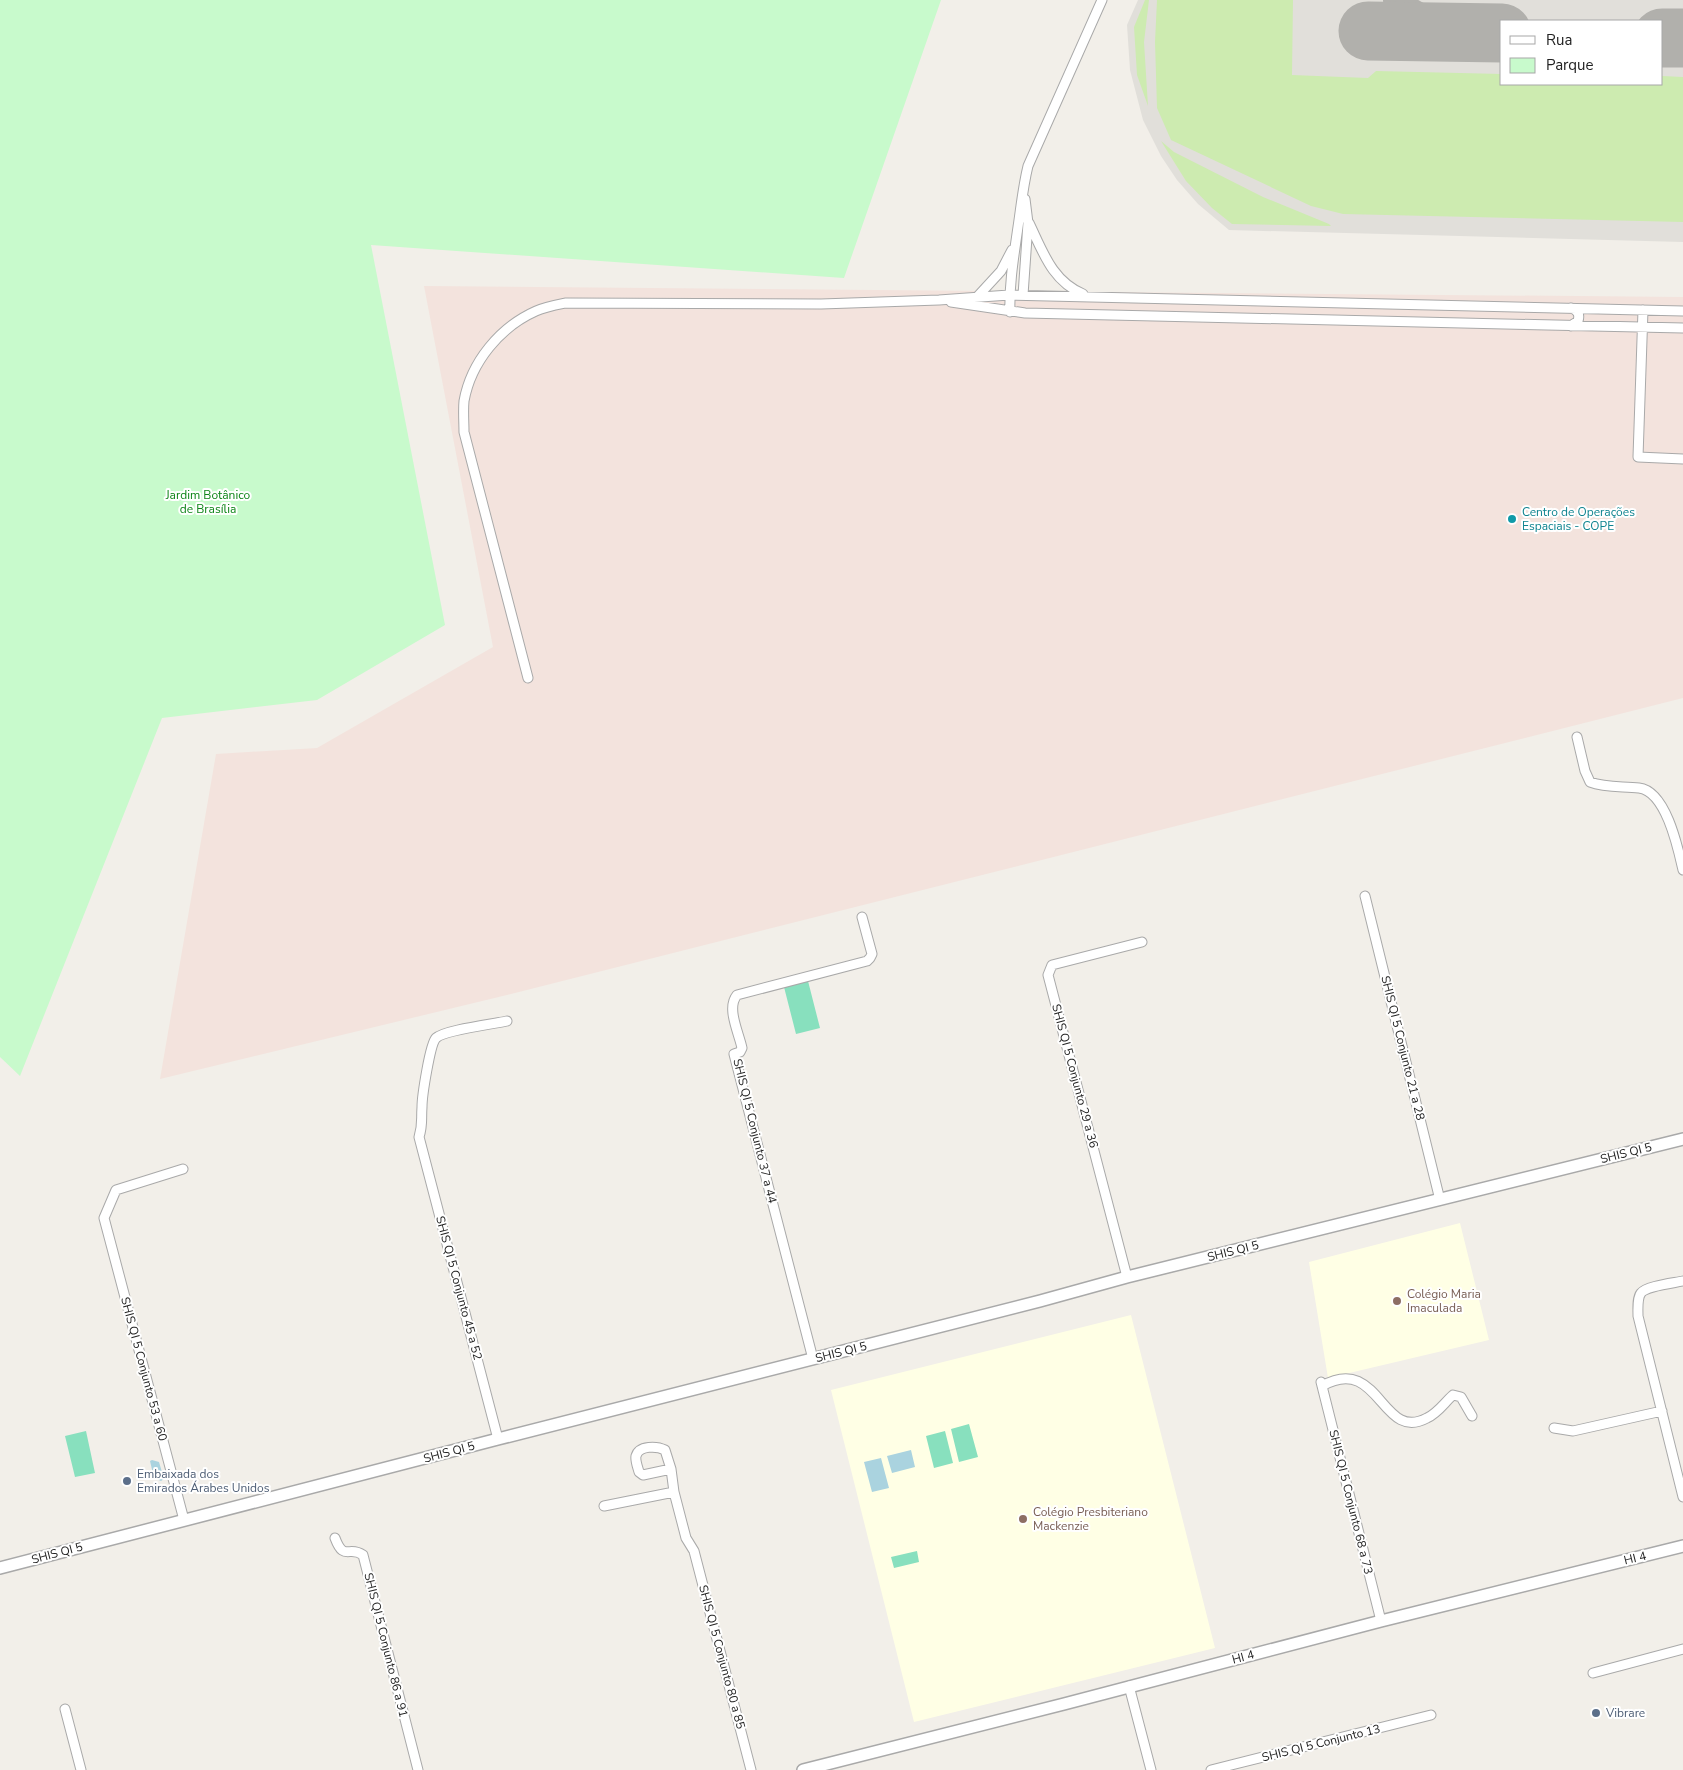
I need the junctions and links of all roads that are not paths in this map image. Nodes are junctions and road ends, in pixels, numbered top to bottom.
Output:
1 (1102, 0) edge
2 (1023, 189) junction
3 (1028, 222) junction
4 (1015, 246) junction
5 (1010, 295) junction
6 (978, 296) junction
7 (1023, 296) junction
8 (1087, 296) junction
9 (939, 300) junction
10 (1571, 308) junction
11 (1643, 310) junction
12 (1679, 310) edge
13 (1010, 312) junction
14 (1571, 326) junction
15 (1643, 327) junction
16 (1678, 328) edge
17 (1683, 459) edge
18 (528, 678) dead end
19 (1577, 737) dead end
20 (1683, 870) edge
21 (1365, 896) dead end
22 (862, 917) dead end
23 (1142, 942) dead end
24 (507, 1021) dead end
25 (1683, 1139) edge
26 (182, 1169) dead end
27 (1440, 1200) junction
28 (1127, 1277) junction
29 (1683, 1281) edge
30 (813, 1359) junction
31 (1662, 1411) junction
32 (1472, 1416) dead end
33 (1554, 1428) dead end
34 (498, 1439) junction
35 (671, 1469) dead end
36 (674, 1492) junction
37 (1683, 1497) edge
38 (604, 1506) dead end
39 (184, 1520) junction
40 (335, 1538) dead end
41 (1683, 1546) edge
42 (0, 1568) edge
43 (1380, 1621) junction
44 (1683, 1649) edge
45 (1593, 1673) dead end
46 (1129, 1686) junction
47 (65, 1709) dead end
48 (1431, 1715) dead end
49 (81, 1770) edge
50 (418, 1770) edge
51 (751, 1770) edge
52 (803, 1770) edge
53 (1151, 1770) edge
54 (1211, 1770) edge

1 - 2 street
2 - 3 street
2 - 4 street
3 - 7 street
3 - 8 street
4 - 5 street
4 - 6 street
5 - 6 street
5 - 7 street
5 - 13 street
6 - 9 street
7 - 8 street
8 - 10 street
9 - 13 street
9 - 18 street
10 - 11 street
10 - 14 street
11 - 12 street
11 - 15 street
12 - 16 street
13 - 14 street
14 - 15 street
15 - 16 street
15 - 17 street
19 - 20 street
21 - 27 street, SHIS QI 5 Conjunto 21 a 28
22 - 30 street, SHIS QI 5 Conjunto 37 a 44
23 - 28 street, SHIS QI 5 Conjunto 29 a 36
24 - 34 street, SHIS QI 5 Conjunto 45 a 52
25 - 27 street, SHIS QI 5
26 - 39 street, SHIS QI 5 Conjunto 53 a 60
27 - 28 street, SHIS QI 5
28 - 30 street, SHIS QI 5
29 - 31 street
30 - 34 street, SHIS QI 5
31 - 33 street
31 - 37 street
32 - 43 street, SHIS QI 5 Conjunto 68 a 73
34 - 39 street, SHIS QI 5
35 - 36 street, SHIS QI 5 Conjunto 80 a 85
36 - 38 street
36 - 51 street, SHIS QI 5 Conjunto 80 a 85
39 - 42 street, SHIS QI 5
40 - 50 street, SHIS QI 5 Conjunto 86 a 91
41 - 43 street, HI 4
43 - 46 street, HI 4
44 - 45 street
46 - 52 street, HI 4
46 - 53 street
47 - 49 street
48 - 54 street, SHIS QI 5 Conjunto 13

